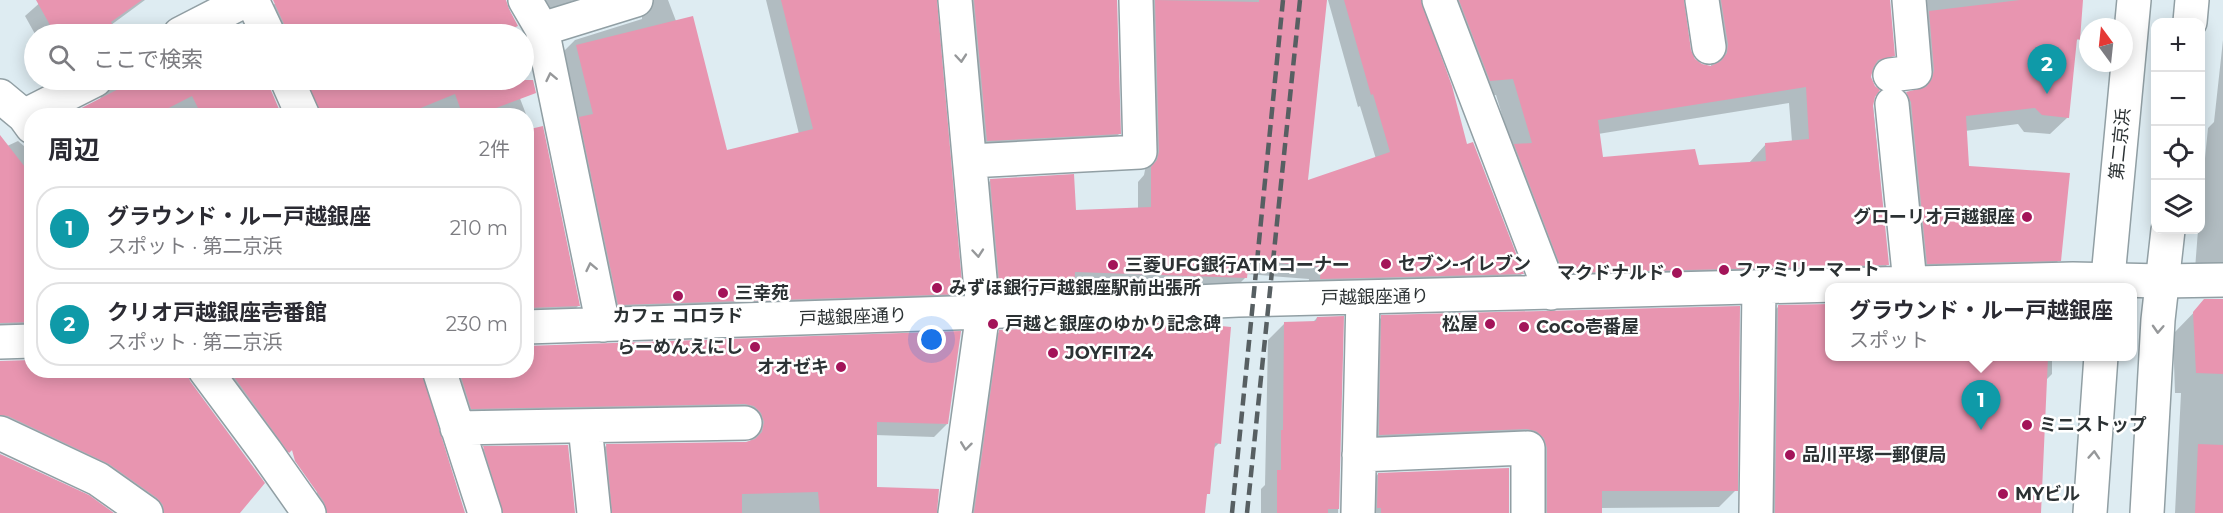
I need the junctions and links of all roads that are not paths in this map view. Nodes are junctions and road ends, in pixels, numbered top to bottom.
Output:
1 (246, 0) edge
2 (252, 0) edge
3 (525, 0) edge
4 (636, 0) edge
5 (955, 0) edge
6 (1136, 0) edge
7 (1439, 0) edge
8 (1702, 0) edge
9 (1909, 0) edge
10 (2134, 0) edge
11 (2192, 0) edge
12 (2190, 18) edge
13 (199, 24) edge
14 (263, 24) edge
15 (542, 29) junction
16 (1709, 47) dead end
17 (72, 90) edge
18 (291, 90) edge
19 (31, 108) edge
20 (299, 108) edge
21 (970, 161) junction
22 (2168, 234) edge
23 (2223, 280) edge
24 (2162, 281) junction
25 (1910, 283) joint
26 (2108, 283) edge
27 (1825, 286) edge
28 (1759, 288) junction
29 (1551, 293) junction
30 (1364, 297) junction
31 (983, 312) junction
32 (603, 325) junction
33 (534, 327) edge
34 (24, 341) edge
35 (0, 342) edge
36 (2101, 361) edge
37 (211, 378) edge
38 (441, 378) edge
39 (745, 423) dead end
40 (585, 426) junction
41 (457, 428) junction
42 (0, 434) edge
43 (1359, 455) junction
44 (297, 508) edge
45 (146, 513) edge
46 (485, 513) edge
47 (594, 513) edge
48 (955, 513) edge
49 (1358, 513) edge
50 (1528, 513) edge
51 (1756, 513) edge
52 (2090, 513) edge
53 (2147, 513) edge

1 - 13 main road
2 - 14 main road
3 - 15 main road
4 - 15 main road
5 -> 21 main road
6 - 21 main road
7 - 29 main road
8 - 16 main road
9 - 25 main road
10 - 26 main road, 第二京浜
11 - 12 main road
32 -> 15 main road
17 - 19 main road
18 - 20 main road
21 -> 31 main road
22 - 24 main road
23 - 24 main road, 戸越銀座通り
24 - 26 main road, 戸越銀座通り
24 -> 53 main road
25 - 26 main road, 戸越銀座通り
27 - 28 main road, 戸越銀座通り
28 - 29 main road, 戸越銀座通り
28 - 51 main road
29 - 30 main road, 戸越銀座通り
30 - 31 main road, 戸越銀座通り
30 - 43 main road
31 - 32 main road, 戸越銀座通り
31 -> 48 main road
32 - 33 main road, 戸越銀座通り
34 - 35 main road
52 -> 36 main road
37 - 44 main road
38 - 41 main road
39 - 40 main road
40 - 41 main road
40 - 47 main road
41 - 46 main road
42 - 45 main road
43 - 49 main road
43 - 50 main road

